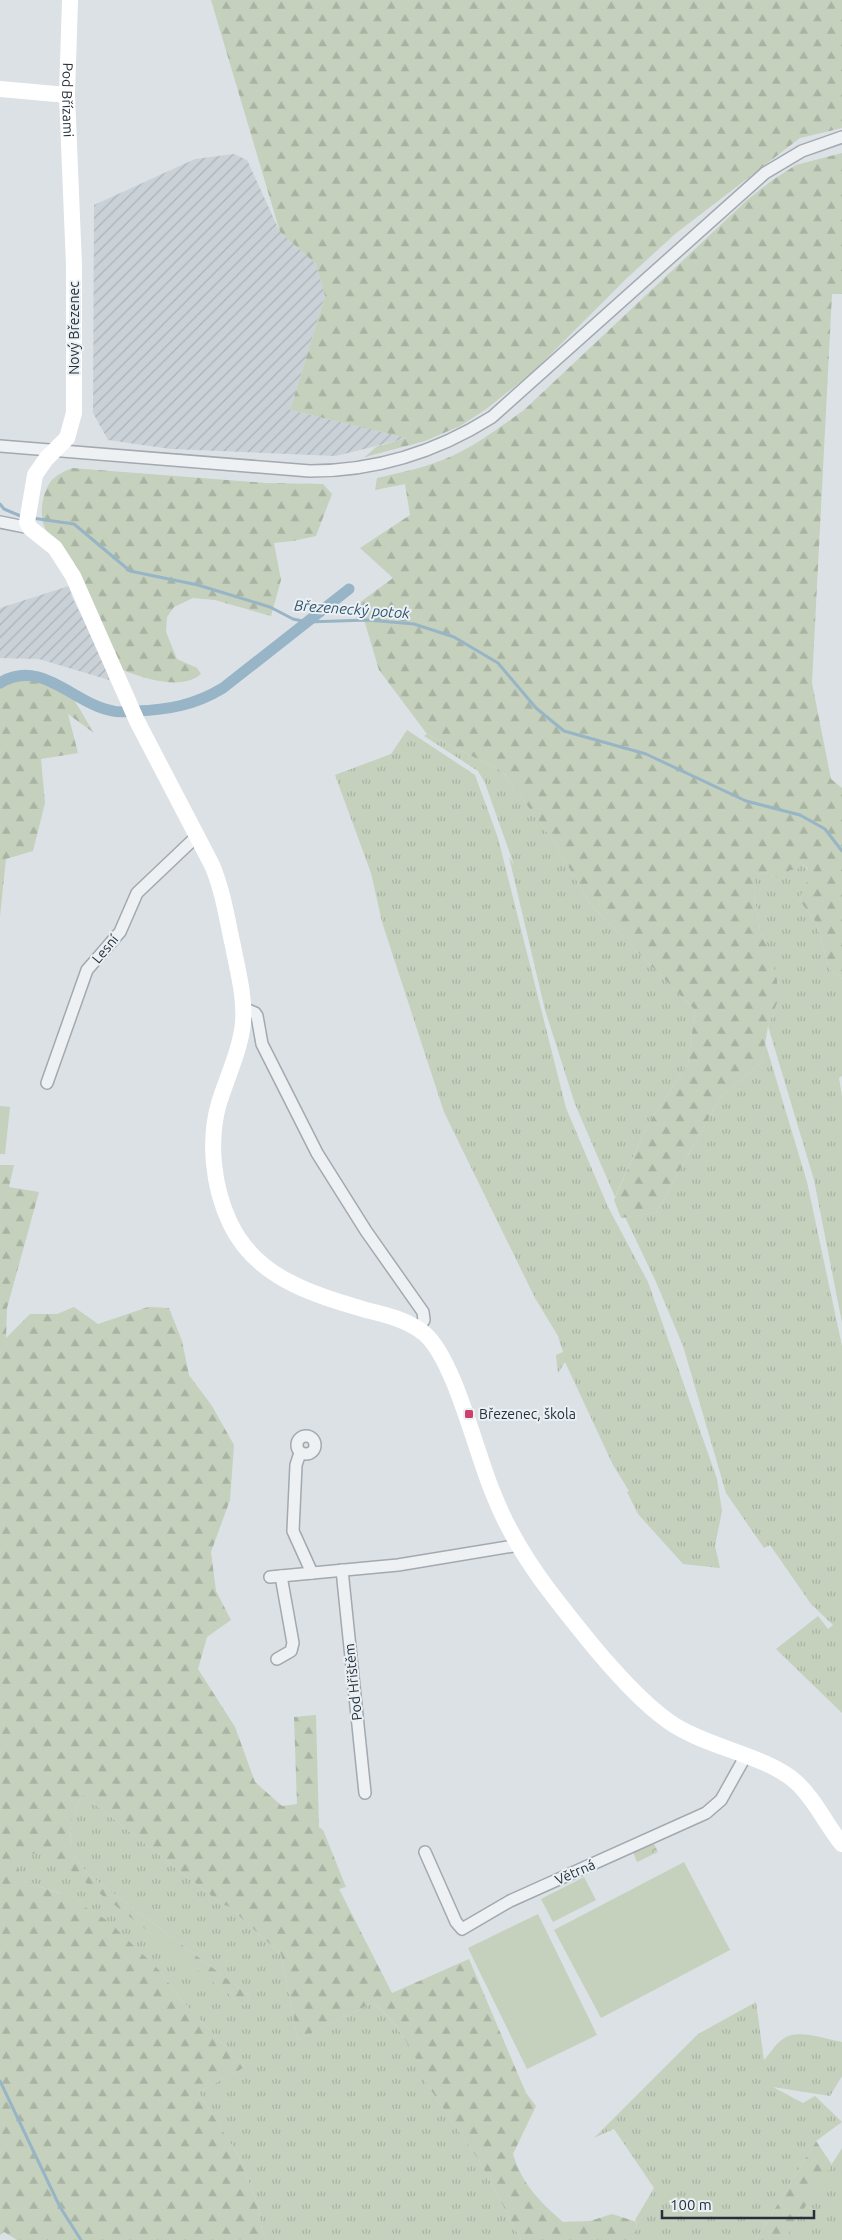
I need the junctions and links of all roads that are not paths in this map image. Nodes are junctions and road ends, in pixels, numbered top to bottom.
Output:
1 (70, 0) edge
2 (0, 89) edge
3 (67, 95) junction
4 (842, 136) edge
5 (72, 199) joint
6 (0, 446) edge
7 (56, 452) junction
8 (28, 521) junction
9 (0, 522) edge
10 (197, 836) junction
11 (243, 1008) junction
12 (47, 1083) dead end
13 (418, 1329) junction
14 (300, 1453) dead end
15 (519, 1545) junction
16 (342, 1570) junction
17 (312, 1573) junction
18 (277, 1660) dead end
19 (745, 1757) junction
20 (365, 1794) dead end
21 (842, 1844) edge
22 (425, 1852) dead end

1 - 3 street, Pod Břízami
2 - 3 street
3 - 5 street, Pod Břízami
4 - 7 street
5 - 7 street, Nový Březenec
6 - 7 street
7 - 8 street, Nový Březenec
8 - 9 street
8 - 10 street
10 - 11 street
10 - 12 street, Lesní
11 - 13 street
11 - 13 street
13 - 15 street
14 - 17 street
15 - 16 street
15 - 19 street
16 - 17 street
16 - 20 street, Pod Hřištěm
17 - 18 street
19 - 21 street
19 - 22 street, Větrná

